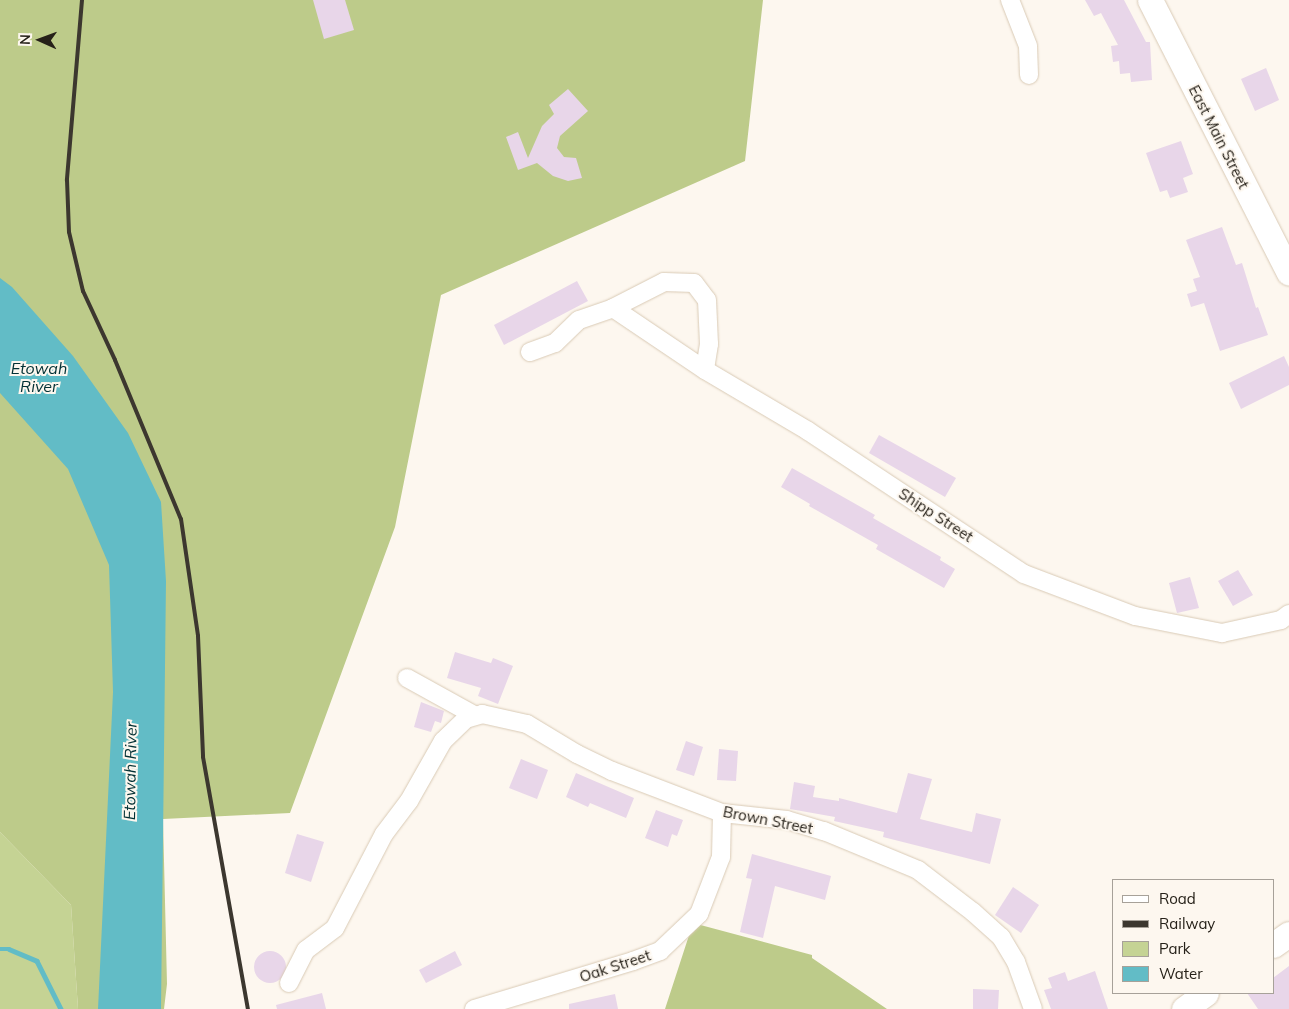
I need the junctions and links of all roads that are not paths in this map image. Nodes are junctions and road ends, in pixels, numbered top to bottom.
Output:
1 (1010, 0) edge
2 (1150, 0) edge
3 (1029, 75) dead end
4 (1289, 273) edge
5 (613, 308) junction
6 (530, 352) dead end
7 (704, 370) junction
8 (1289, 614) edge
9 (407, 678) dead end
10 (474, 715) junction
11 (722, 813) junction
12 (1289, 934) edge
13 (1274, 944) edge
14 (289, 983) dead end
15 (1205, 994) edge
16 (474, 1009) edge
17 (1033, 1009) edge
18 (1184, 1009) edge

1 - 3 street
2 - 4 main road, East Main Street
5 - 6 street
5 - 7 street, Shipp Street
5 - 7 street
7 - 8 street, Shipp Street
9 - 10 street
10 - 11 street, Brown Street
10 - 14 street
11 - 16 street, Oak Street
11 - 17 street, Brown Street
12 - 13 main road
15 - 18 main road

